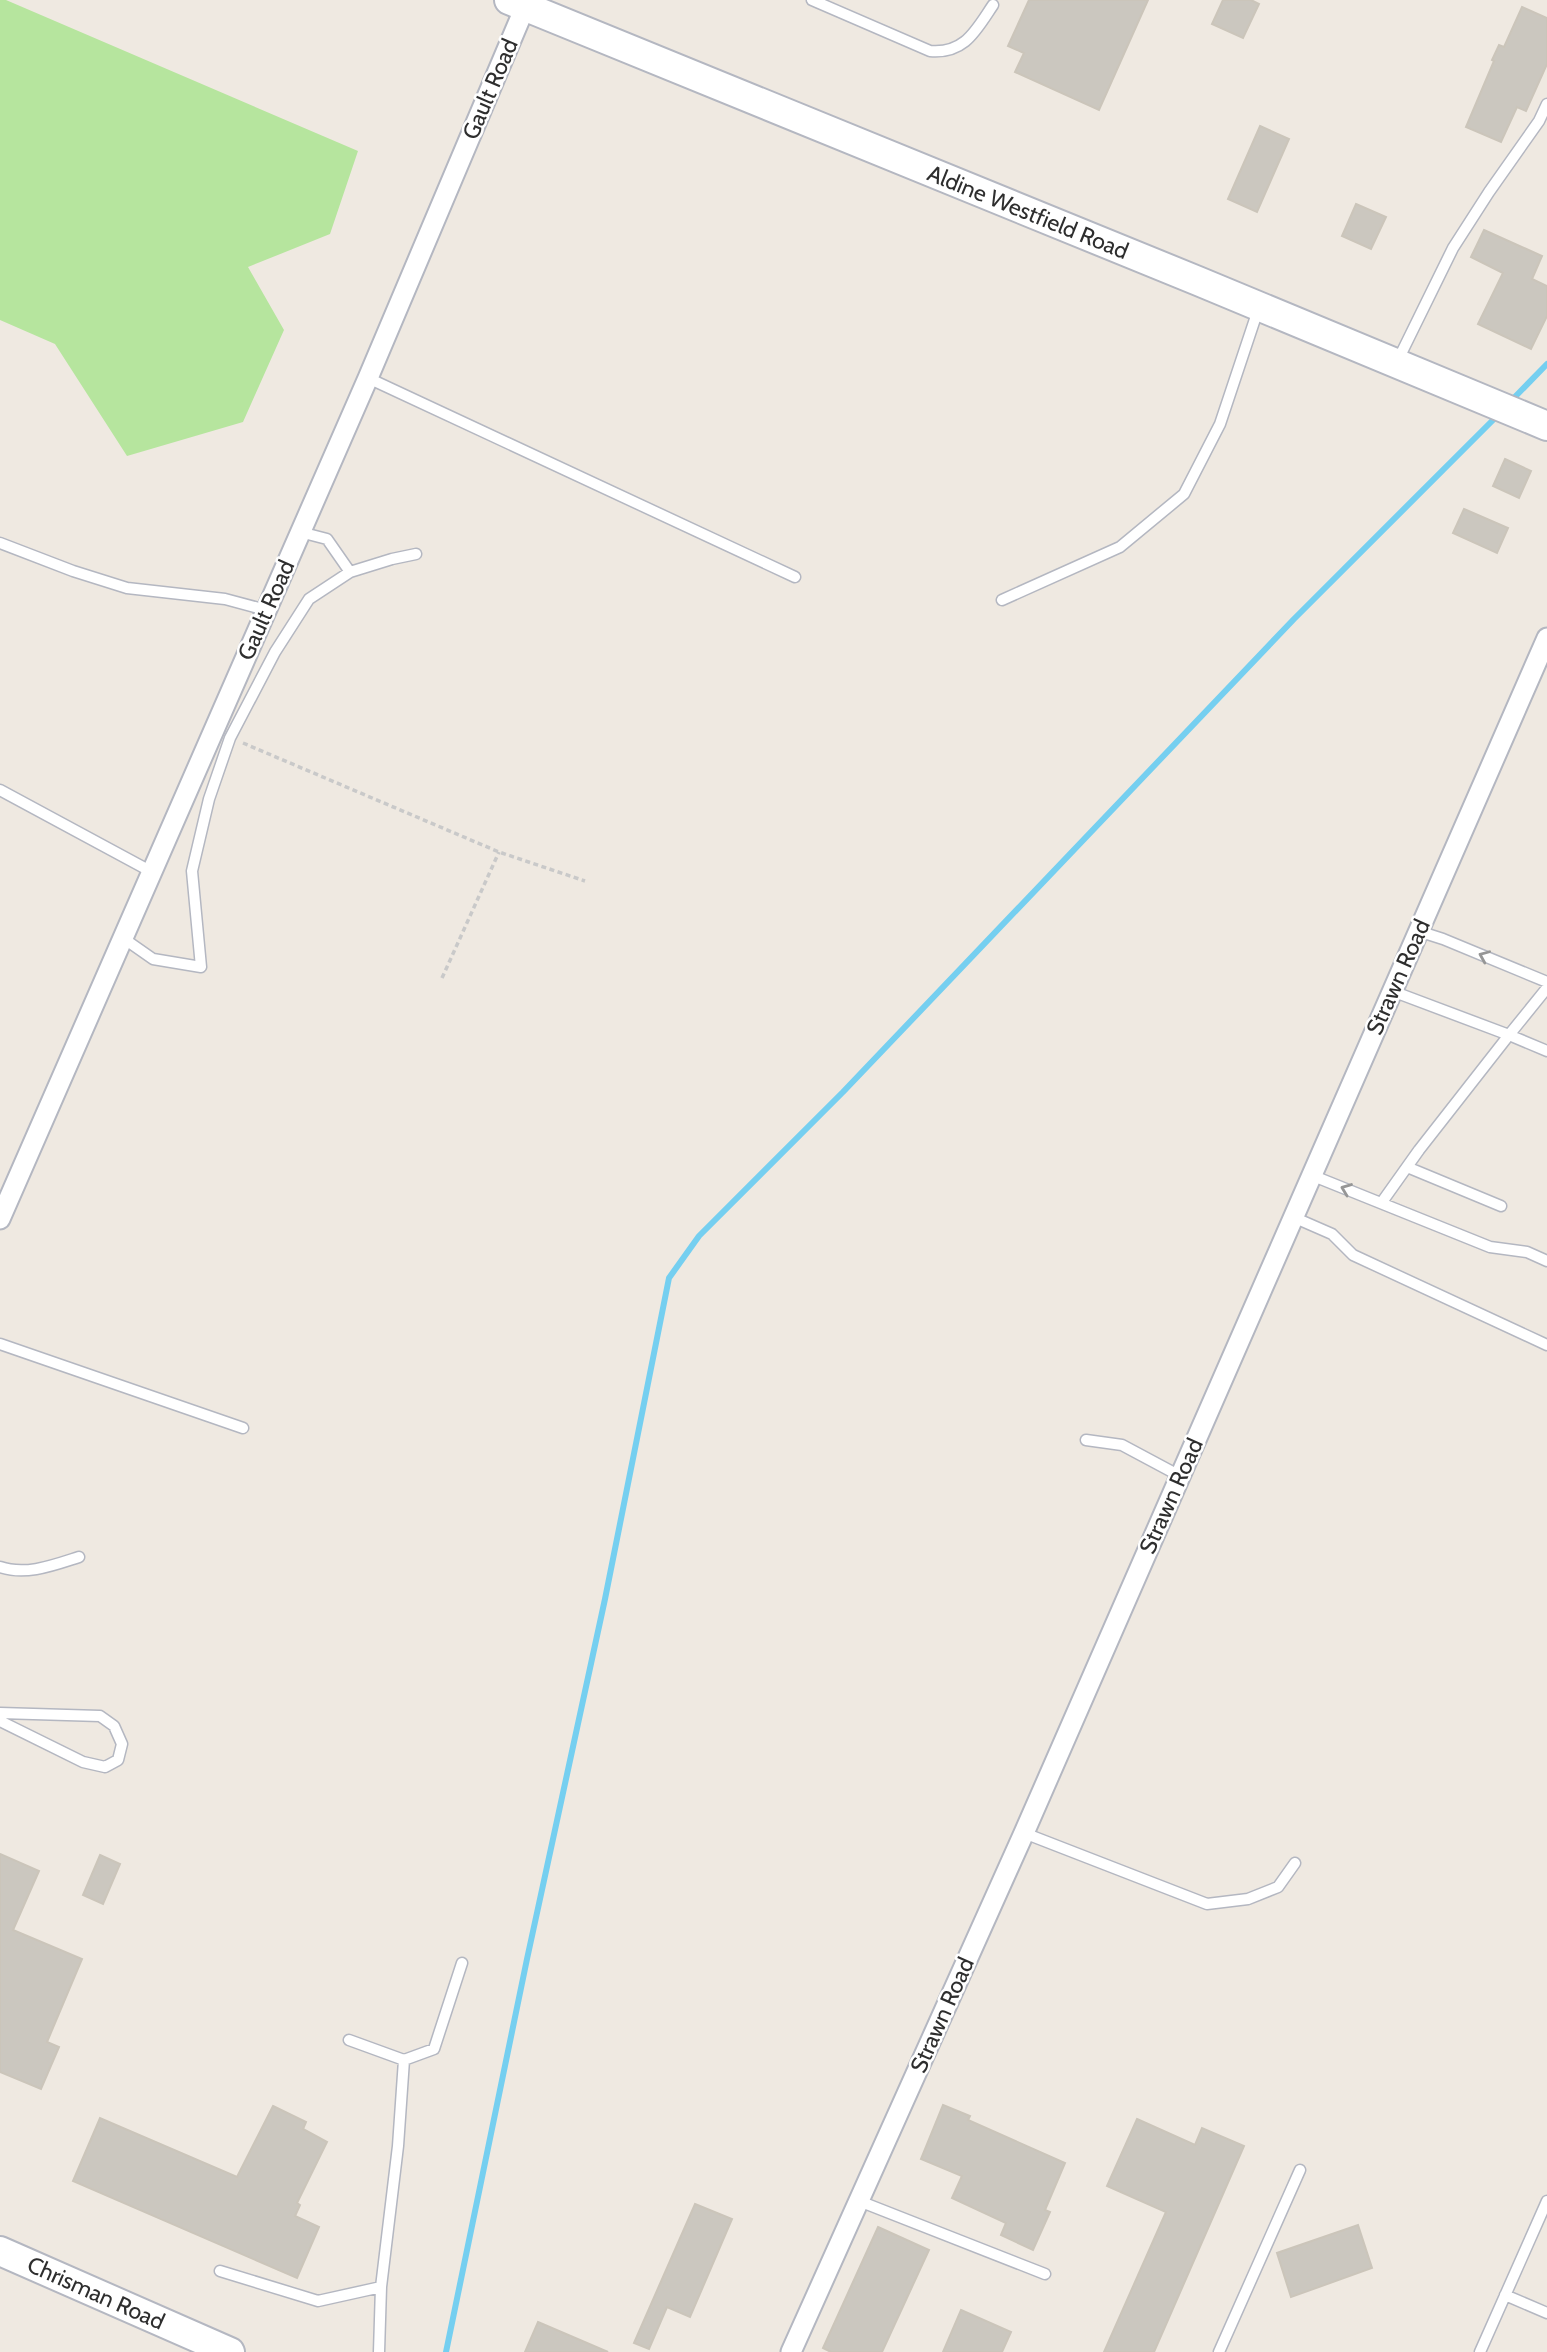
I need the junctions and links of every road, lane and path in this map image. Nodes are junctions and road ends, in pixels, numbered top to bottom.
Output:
1 (812, 0) edge
2 (521, 2) edge
3 (993, 5) dead end
4 (1547, 104) edge
5 (1259, 306) junction
6 (1396, 363) junction
7 (368, 378) junction
8 (1538, 422) edge
9 (300, 532) junction
10 (0, 542) edge
11 (416, 554) dead end
12 (349, 572) junction
13 (795, 578) dead end
14 (1002, 600) dead end
15 (266, 610) junction
16 (1547, 638) edge
17 (230, 738) junction
18 (0, 790) edge
19 (499, 852) junction
20 (152, 872) junction
21 (585, 881) dead end
22 (1418, 931) junction
23 (123, 938) junction
24 (442, 978) dead end
25 (1547, 982) edge
26 (1547, 988) edge
27 (1392, 991) junction
28 (1509, 1035) junction
29 (1547, 1051) edge
30 (1408, 1167) junction
31 (1311, 1175) junction
32 (1382, 1202) junction
33 (1501, 1206) dead end
34 (1293, 1217) junction
35 (0, 1219) edge
36 (1547, 1261) edge
37 (0, 1344) edge
38 (1547, 1345) edge
39 (243, 1428) dead end
40 (1086, 1440) dead end
41 (1180, 1476) junction
42 (79, 1557) dead end
43 (0, 1567) edge
44 (0, 1713) edge
45 (0, 1721) edge
46 (1024, 1833) junction
47 (1295, 1863) dead end
48 (462, 1964) dead end
49 (349, 2040) dead end
50 (404, 2060) junction
51 (1300, 2170) dead end
52 (859, 2201) junction
53 (1547, 2201) edge
54 (0, 2251) edge
55 (220, 2271) dead end
56 (1045, 2274) dead end
57 (381, 2287) junction
58 (1505, 2295) junction
59 (1547, 2314) edge
60 (230, 2352) edge
61 (379, 2352) edge
62 (791, 2352) edge
63 (1219, 2352) edge
64 (1480, 2352) edge

1 - 3 lane
2 - 5 main road, Aldine Westfield Road
2 - 7 street, Gault Road
4 - 6 lane
5 - 6 main road, Aldine Westfield Road
5 - 14 lane
6 - 8 main road, Aldine Westfield Road
7 - 9 street, Gault Road
7 - 13 lane
9 - 12 lane
9 - 15 street, Gault Road
10 - 15 lane
11 - 12 lane
12 - 17 lane
15 - 20 street, Gault Road
16 - 22 street, Strawn Road
17 - 19 path
17 - 23 lane
18 - 20 lane
19 - 21 path
19 - 24 path
20 - 23 street, Gault Road
25 -> 22 lane
22 - 27 street, Strawn Road
23 - 35 street, Gault Road
26 - 28 lane
27 - 28 lane
27 - 31 street, Strawn Road
28 - 29 lane
28 - 30 lane
30 - 32 lane
30 - 33 lane
32 -> 31 lane
31 - 34 street, Strawn Road
32 - 36 lane
34 - 38 lane
34 - 41 street, Strawn Road
37 - 39 lane
40 - 41 lane
41 - 46 street, Strawn Road
42 - 43 lane
44 - 45 lane
46 - 47 lane
46 - 52 street, Strawn Road
48 - 50 lane
49 - 50 lane
50 - 57 lane
51 - 63 lane
52 - 56 lane
52 - 62 street, Strawn Road
53 - 58 lane
54 - 60 main road, Chrisman Road
55 - 57 lane
57 - 61 lane
58 - 59 lane
58 - 64 lane

